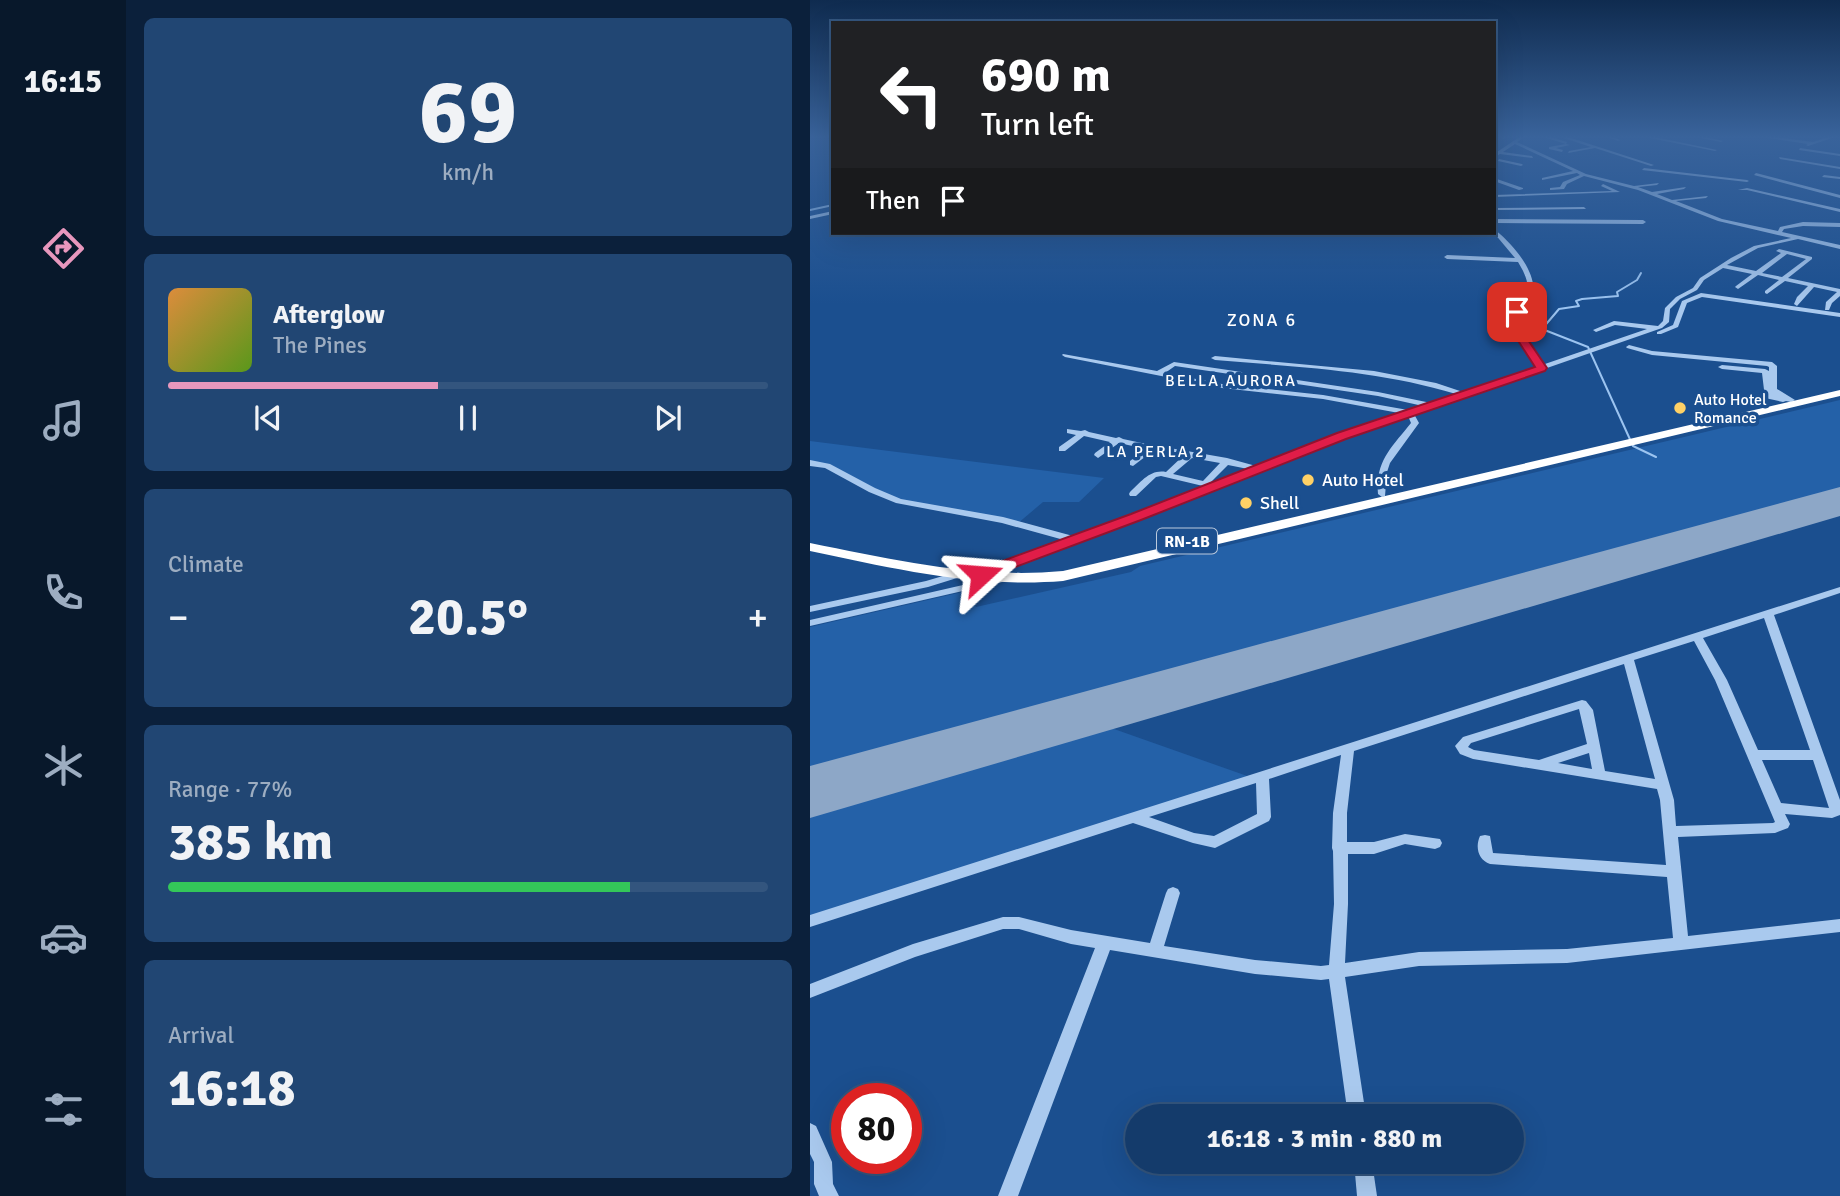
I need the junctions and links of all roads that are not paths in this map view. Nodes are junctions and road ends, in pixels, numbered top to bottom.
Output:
1 (1618, 192) edge
2 (1647, 192) edge
3 (1656, 192) edge
4 (1747, 192) edge
5 (1821, 192) edge
6 (1651, 193) junction
7 (1496, 195) edge
8 (1747, 195) dead end
9 (1760, 195) junction
10 (1807, 197) dead end
11 (1840, 197) edge
12 (1670, 200) junction
13 (1678, 203) junction
14 (1840, 204) edge
15 (1584, 208) dead end
16 (1496, 209) edge
17 (1840, 211) edge
18 (831, 213) edge
19 (810, 218) edge
20 (1496, 221) edge
21 (1643, 222) dead end
22 (1840, 225) edge
23 (1496, 232) edge
24 (1779, 234) junction
25 (1796, 238) junction
26 (1761, 246) junction
27 (1840, 247) edge
28 (1785, 253) junction
29 (1446, 257) dead end
30 (1520, 260) junction
31 (1722, 266) junction
32 (1755, 273) junction
33 (1782, 279) junction
34 (1813, 285) junction
35 (1738, 287) dead end
36 (1767, 292) dead end
37 (1840, 292) edge
38 (1797, 304) dead end
39 (1827, 309) dead end
40 (1840, 315) edge
41 (1656, 328) junction
42 (1596, 330) dead end
43 (1065, 355) dead end
44 (1215, 358) dead end
45 (1722, 367) dead end
46 (1541, 368) junction
47 (1157, 374) junction
48 (1281, 381) junction
49 (1274, 391) junction
50 (1840, 391) edge
51 (1466, 395) junction
52 (1788, 400) junction
53 (1432, 406) junction
54 (1410, 413) junction
55 (1118, 440) junction
56 (1629, 440) junction
57 (1153, 447) junction
58 (1062, 449) dead end
59 (1190, 454) junction
60 (1098, 455) dead end
61 (1228, 462) junction
62 (810, 463) edge
63 (1133, 463) dead end
64 (1256, 469) junction
65 (1170, 472) dead end
66 (1210, 484) junction
67 (1133, 494) dead end
68 (1382, 494) junction
69 (1315, 516) junction
70 (1077, 540) junction
71 (812, 542) edge
72 (858, 557) junction
73 (952, 576) junction
74 (994, 576) junction
75 (1840, 590) edge
76 (810, 609) edge
77 (1768, 613) junction
78 (810, 623) edge
79 (1697, 636) junction
80 (1627, 658) junction
81 (1595, 747) junction
82 (1348, 749) junction
83 (1754, 755) junction
84 (1818, 755) junction
85 (1537, 765) junction
86 (1600, 776) junction
87 (1262, 777) junction
88 (1663, 785) junction
89 (1778, 808) junction
90 (1135, 818) junction
91 (1671, 832) junction
92 (1486, 840) dead end
93 (1435, 843) dead end
94 (1340, 848) junction
95 (1675, 872) junction
96 (1173, 893) dead end
97 (810, 921) edge
98 (1840, 925) edge
99 (1105, 943) junction
100 (1681, 943) junction
101 (1155, 951) junction
102 (1336, 972) junction
103 (810, 991) edge
104 (1355, 1104) edge
105 (810, 1132) edge
106 (1364, 1174) edge
107 (829, 1196) edge
108 (1008, 1196) edge
109 (1367, 1196) edge

1 - 7 street
2 - 6 street
3 - 6 street
4 - 9 street
5 - 11 street
6 - 12 street
8 - 9 street
9 - 17 street
10 - 14 street
12 - 13 street
12 - 13 street
13 - 24 street
15 - 16 street
18 - 19 street
20 - 21 street
22 - 24 street
23 - 30 street
24 - 25 street
25 - 26 street
25 - 27 street
26 - 28 street
26 - 31 street
28 - 32 street
28 - 33 street
29 - 30 street
30 - 46 street
31 - 32 street
31 - 41 street
32 - 33 street
32 - 35 street
33 - 34 street
33 - 36 street
34 - 37 street
34 - 38 street
37 - 39 street
40 - 52 street
41 - 42 street
41 - 46 street
43 - 47 street
44 - 51 street
45 - 52 street
46 - 51 street
47 - 48 street
47 - 49 street
48 - 49 street
48 - 53 street
49 - 54 street
50 - 52 highway, RN-1B
50 - 56 highway, RN-1B
51 - 53 street
52 - 56 highway, RN-1B
53 - 54 street
54 - 64 street
54 - 68 street
55 - 57 street
55 - 58 street
55 - 60 street
56 - 68 highway, RN-1B
56 - 69 highway, RN-1B
57 - 59 street
57 - 63 street
59 - 61 street
59 - 65 street
61 - 64 street
61 - 66 street
62 - 70 street
64 - 66 street
66 - 67 street
66 - 70 street
68 - 69 highway
68 - 74 highway, RN-1B
69 - 74 highway, RN-1B
70 - 74 street
71 - 72 highway, RN-1B
71 - 74 highway, RN-1B
72 - 73 highway, RN-1B
72 - 74 highway
73 - 74 highway, RN-1B
73 - 76 street
74 - 78 street
75 - 77 street
77 - 79 street
77 - 84 street
79 - 80 street
79 - 83 street
80 - 82 street
80 - 88 street
81 - 85 street
81 - 85 street
81 - 86 street
82 - 87 street
82 - 94 street
83 - 84 street
83 - 89 street
84 - 89 street
85 - 86 street
86 - 88 street
87 - 90 street
87 - 90 street
88 - 91 street
89 - 91 street
90 - 97 street
91 - 95 street
92 - 95 street
93 - 94 street
94 - 102 street
95 - 100 street
96 - 101 street
98 - 100 street
99 - 101 street
99 - 103 street
99 - 108 street
100 - 102 street
101 - 102 street
102 - 104 street
105 - 107 street
106 - 109 street

